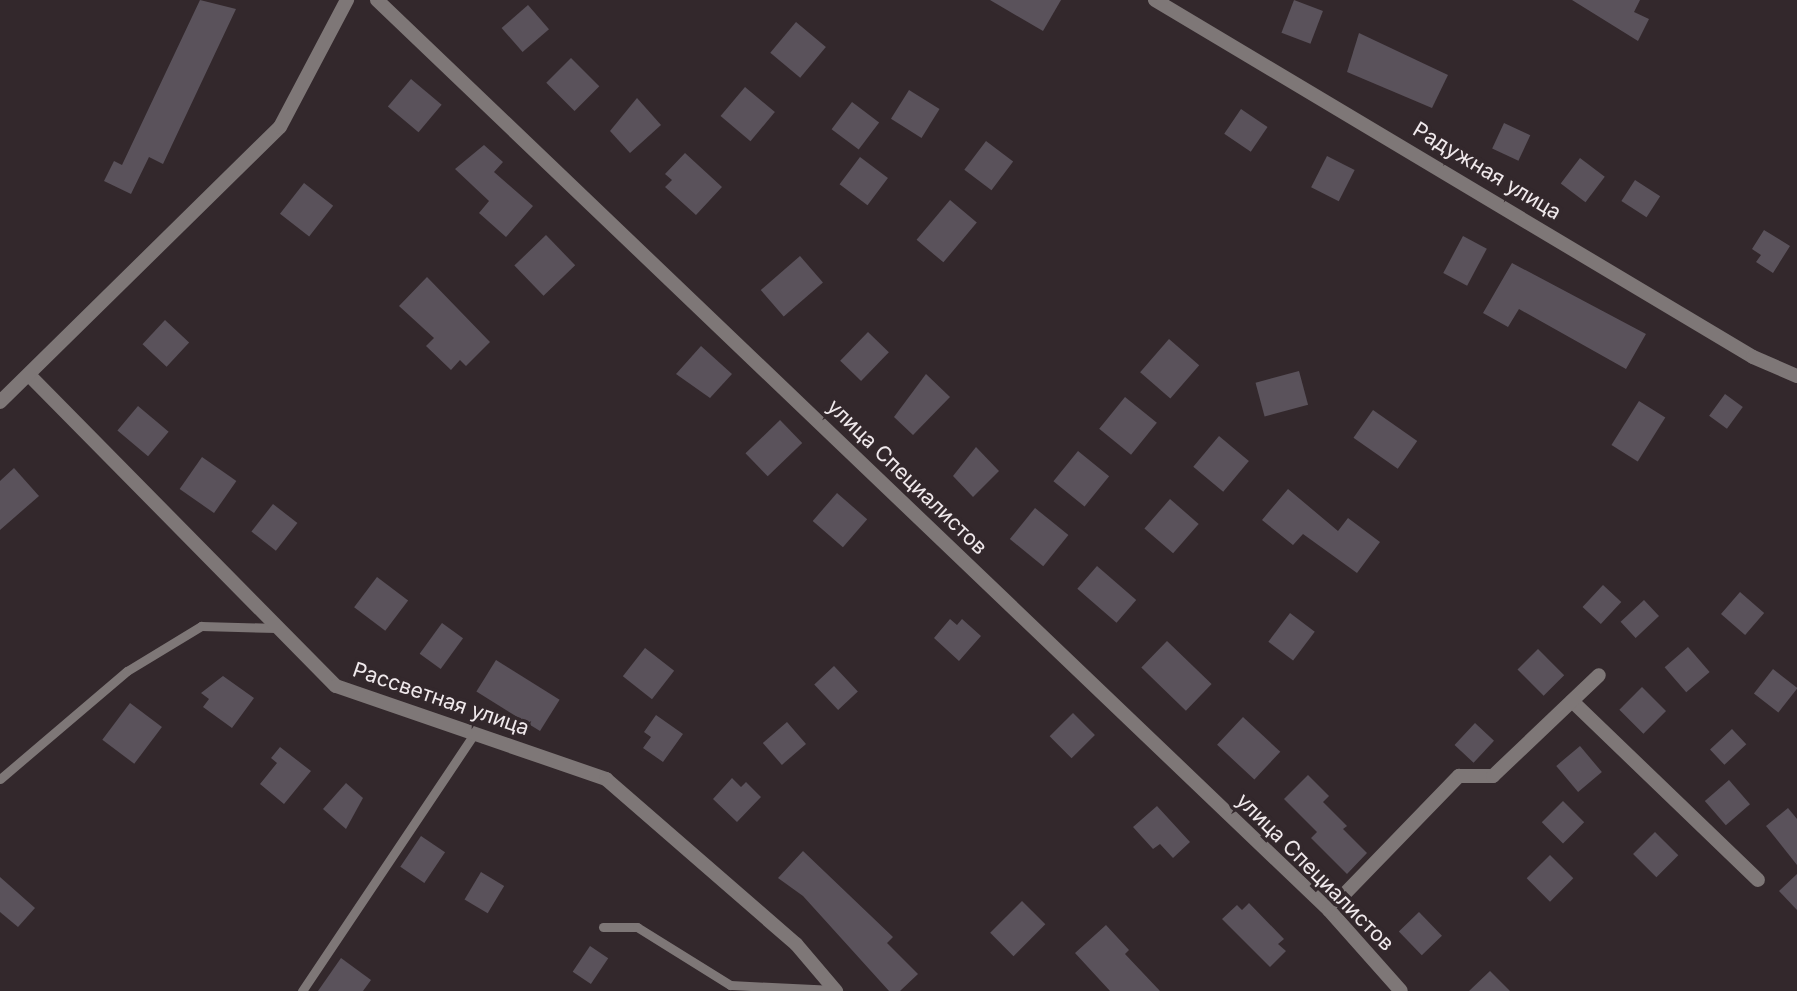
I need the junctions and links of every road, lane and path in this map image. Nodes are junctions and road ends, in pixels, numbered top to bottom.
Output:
1 (347, 0) edge
2 (377, 0) edge
3 (1155, 0) edge
4 (1797, 376) edge
5 (31, 377) junction
6 (0, 402) edge
7 (277, 628) junction
8 (1599, 675) dead end
9 (1572, 701) junction
10 (475, 733) junction
11 (0, 779) edge
12 (1758, 880) dead end
13 (1329, 910) junction
14 (603, 927) dead end
15 (835, 990) edge
16 (302, 991) edge
17 (1401, 991) edge

1 - 5 street
2 - 13 street, улица Специалистов
3 - 4 street, Радужная улица
5 - 6 street
5 - 7 street, Рассветная улица
7 - 10 street, Рассветная улица
7 - 11 lane
8 - 9 street
9 - 12 street
9 - 13 street
10 - 15 street, Рассветная улица
10 - 16 lane
13 - 17 street, улица Специалистов
14 - 15 lane

